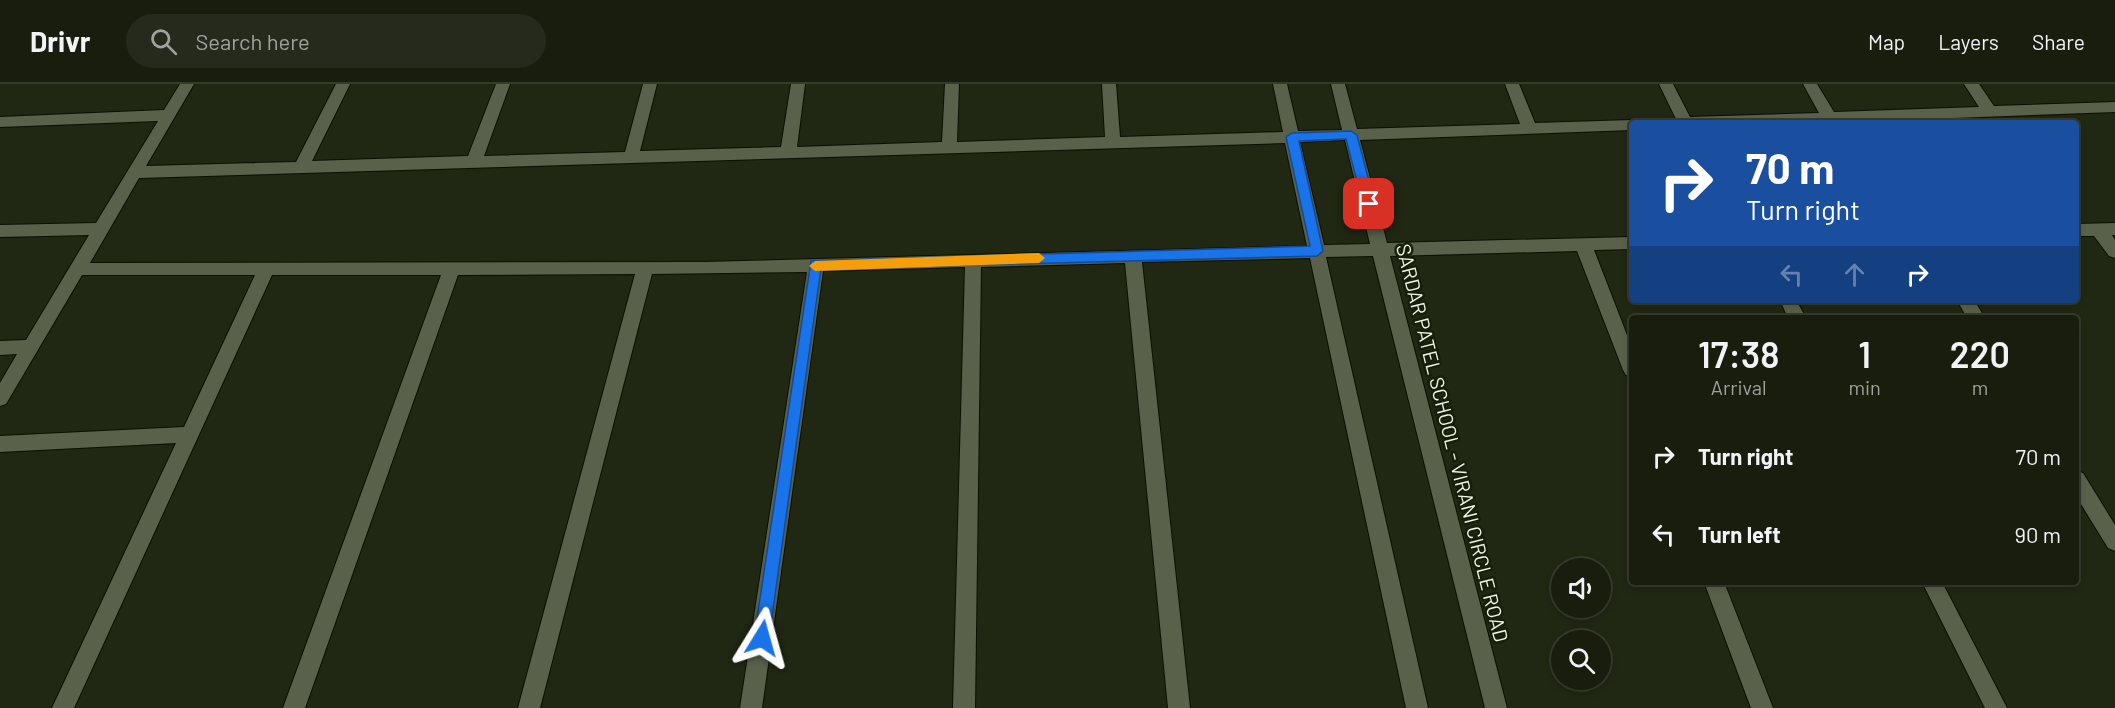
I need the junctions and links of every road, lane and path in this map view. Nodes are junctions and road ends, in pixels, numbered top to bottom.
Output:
1 (187, 84) edge
2 (343, 84) edge
3 (503, 84) edge
4 (650, 84) edge
5 (798, 84) edge
6 (952, 84) edge
7 (1108, 84) edge
8 (1280, 84) edge
9 (1338, 84) edge
10 (1512, 84) edge
11 (1666, 84) edge
12 (1810, 84) edge
13 (1971, 84) edge
14 (2115, 107) edge
15 (1990, 112) junction
16 (170, 115) junction
17 (1830, 117) junction
18 (1684, 120) edge
19 (1758, 120) edge
20 (0, 122) edge
21 (1629, 125) edge
22 (1530, 129) junction
23 (1351, 135) junction
24 (1292, 137) junction
25 (1113, 143) junction
26 (949, 148) junction
27 (788, 153) junction
28 (631, 158) junction
29 (474, 162) junction
30 (301, 167) junction
31 (136, 172) junction
32 (102, 229) junction
33 (2107, 229) edge
34 (2079, 230) edge
35 (0, 231) edge
36 (1629, 243) edge
37 (1583, 244) junction
38 (1380, 249) junction
39 (1317, 251) junction
40 (2115, 252) edge
41 (1133, 256) junction
42 (973, 260) junction
43 (816, 264) junction
44 (267, 268) junction
45 (452, 268) junction
46 (645, 268) junction
47 (78, 269) junction
48 (31, 347) junction
49 (0, 348) edge
50 (1629, 362) edge
51 (0, 399) edge
52 (190, 435) junction
53 (0, 444) edge
54 (2079, 484) edge
55 (2115, 542) edge
56 (1715, 585) edge
57 (1934, 585) edge
58 (63, 708) edge
59 (294, 708) edge
60 (529, 708) edge
61 (751, 708) edge
62 (964, 708) edge
63 (1179, 708) edge
64 (1417, 708) edge
65 (1496, 708) edge
66 (1762, 708) edge
67 (1996, 708) edge

1 - 16 street
2 - 30 street
3 - 29 street
4 - 28 street
5 - 27 street
6 - 26 street
7 - 25 street
8 - 24 street
9 - 23 street, SARDAR PATEL SCHOOL - VIRANI CIRCLE ROAD
10 - 22 street
11 - 18 street
12 - 17 street
13 - 15 street
14 - 15 street
15 - 17 street
16 - 20 street
16 - 31 street
17 - 19 street
21 - 22 street
22 - 23 street
23 - 24 street
23 - 38 street, SARDAR PATEL SCHOOL - VIRANI CIRCLE ROAD
24 - 25 street
24 - 39 street
25 - 26 street
26 - 27 street
27 - 28 street
28 - 29 street
29 - 30 street
30 - 31 street
31 - 32 street
32 - 35 street
32 - 47 street
33 - 34 street
33 - 40 street
36 - 37 street
37 - 38 street
37 - 50 street
38 - 39 street
38 - 65 street, SARDAR PATEL SCHOOL - VIRANI CIRCLE ROAD
39 - 41 street
39 - 64 street
41 - 42 street
41 - 63 street
42 - 43 street
42 - 62 street
43 - 46 street
43 - 61 street
44 - 45 street
44 - 47 street
44 - 52 street
45 - 46 street
45 - 59 street
46 - 60 street
47 - 48 street
48 - 49 street
48 - 51 street
52 - 53 street
52 - 58 street
54 - 55 street
56 - 66 street
57 - 67 street

